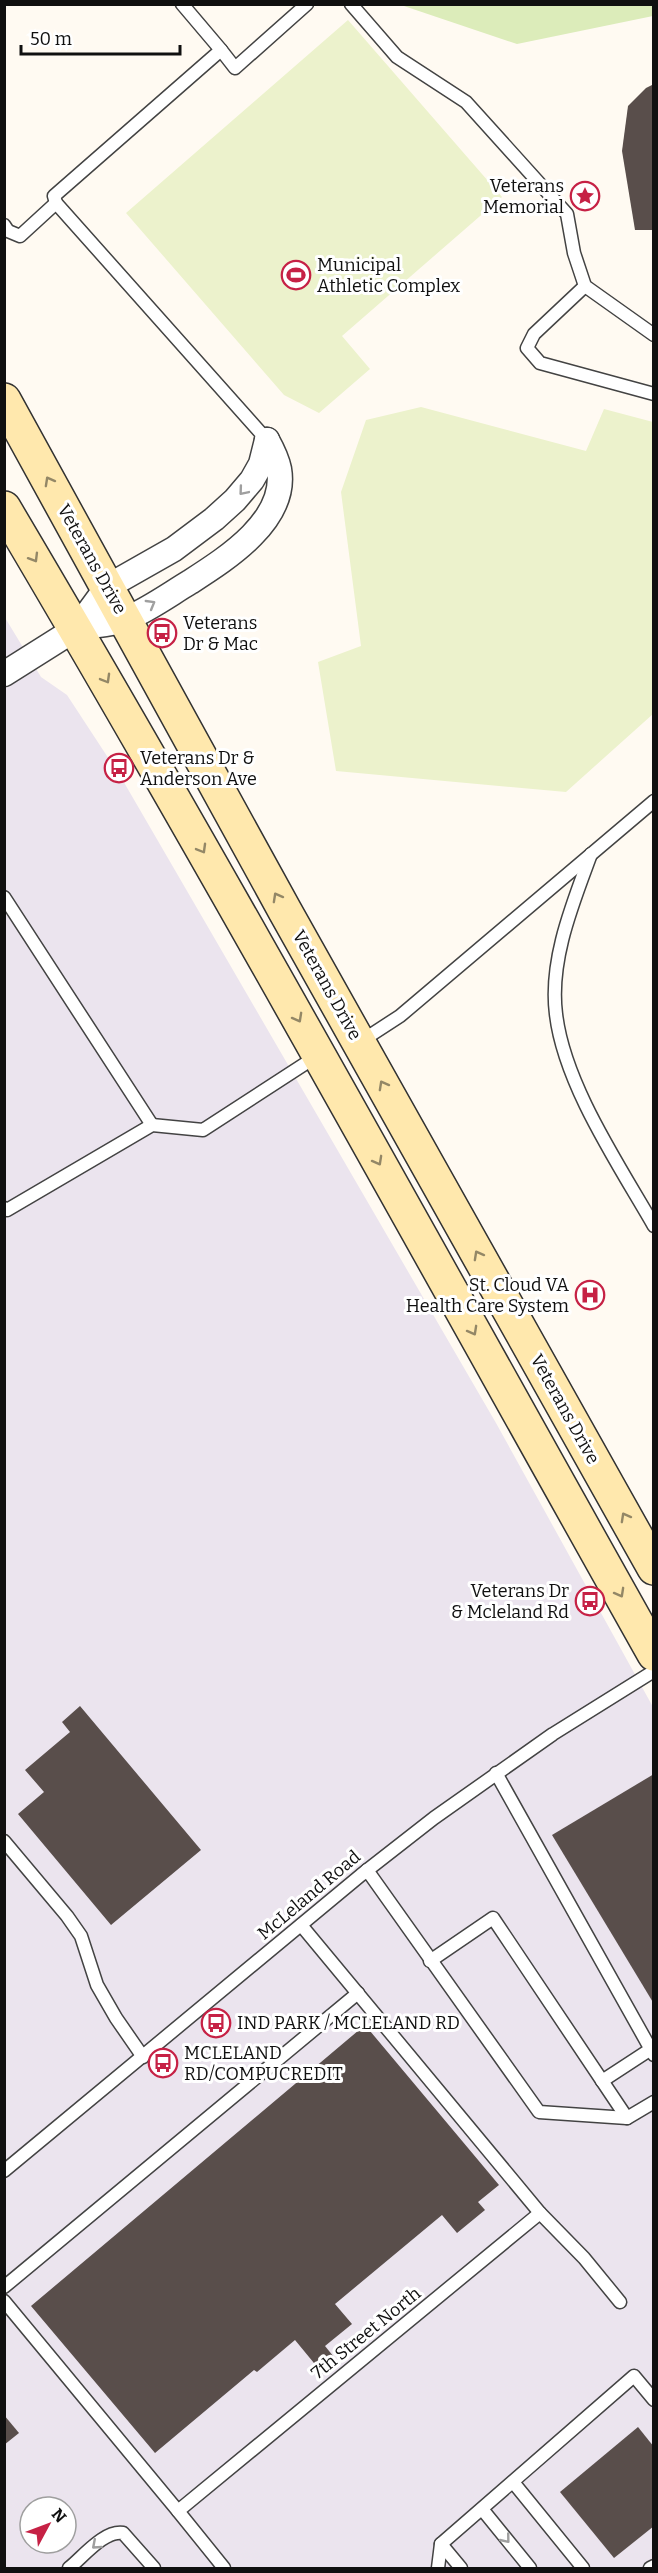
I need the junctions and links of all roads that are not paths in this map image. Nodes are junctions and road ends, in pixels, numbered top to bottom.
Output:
1 (182, 4) edge
2 (307, 4) edge
3 (351, 4) edge
4 (221, 50) junction
5 (56, 203) junction
6 (4, 225) edge
7 (585, 286) junction
8 (654, 335) edge
9 (654, 394) edge
10 (4, 400) edge
11 (267, 440) junction
12 (4, 508) edge
13 (108, 587) junction
14 (125, 620) junction
15 (77, 628) junction
16 (4, 674) edge
17 (654, 801) edge
18 (591, 854) junction
19 (4, 897) edge
20 (359, 1042) junction
21 (318, 1055) junction
22 (152, 1125) junction
23 (4, 1208) edge
24 (654, 1226) edge
25 (654, 1568) edge
26 (654, 1654) edge
27 (654, 1671) edge
28 (496, 1773) junction
29 (4, 1841) edge
30 (367, 1870) junction
31 (301, 1925) junction
32 (430, 1961) junction
33 (357, 1994) junction
34 (652, 2052) edge
35 (144, 2057) junction
36 (602, 2081) junction
37 (654, 2102) edge
38 (627, 2118) junction
39 (4, 2171) edge
40 (540, 2213) junction
41 (4, 2287) edge
42 (4, 2301) edge
43 (620, 2302) dead end
44 (654, 2400) edge
45 (513, 2482) junction
46 (482, 2509) junction
47 (178, 2511) junction
48 (441, 2544) junction
49 (654, 2566) edge
50 (69, 2568) edge
51 (154, 2568) edge
52 (224, 2568) edge
53 (438, 2568) edge
54 (461, 2568) edge
55 (530, 2568) edge
56 (583, 2568) edge
57 (650, 2568) edge

1 - 4 lane
2 - 4 lane
3 - 7 lane
4 - 5 lane
5 - 6 lane
5 - 11 lane
7 - 8 lane
7 - 9 lane
13 -> 10 main road, Veterans Drive
11 -> 13 street
14 -> 11 street
12 -> 15 main road
13 - 14 main road, Veterans Drive
13 - 15 street
14 - 15 street
20 -> 14 main road, Veterans Drive
15 - 16 street
15 -> 21 main road
17 - 18 lane
18 - 20 lane
18 - 24 lane
19 - 22 lane
25 -> 20 main road, Veterans Drive
21 - 22 lane
21 -> 26 main road
22 - 23 lane
27 - 28 lane, McLeland Road
28 - 30 lane, McLeland Road
28 - 34 lane
29 - 35 lane
30 - 31 lane, McLeland Road
30 - 32 lane
31 - 33 lane
31 - 35 lane, McLeland Road
32 - 36 lane
32 - 38 lane
33 - 40 lane
33 - 41 lane
34 - 36 lane
35 - 39 lane, McLeland Road
36 - 38 lane
37 - 38 lane
40 - 43 lane
40 - 47 lane, 7th Street North
42 - 47 lane
44 - 45 lane
45 - 46 lane
45 - 56 lane
46 - 48 lane
46 -> 55 lane
47 - 52 lane
48 - 53 lane
48 - 54 lane
49 - 57 lane
51 -> 50 lane

